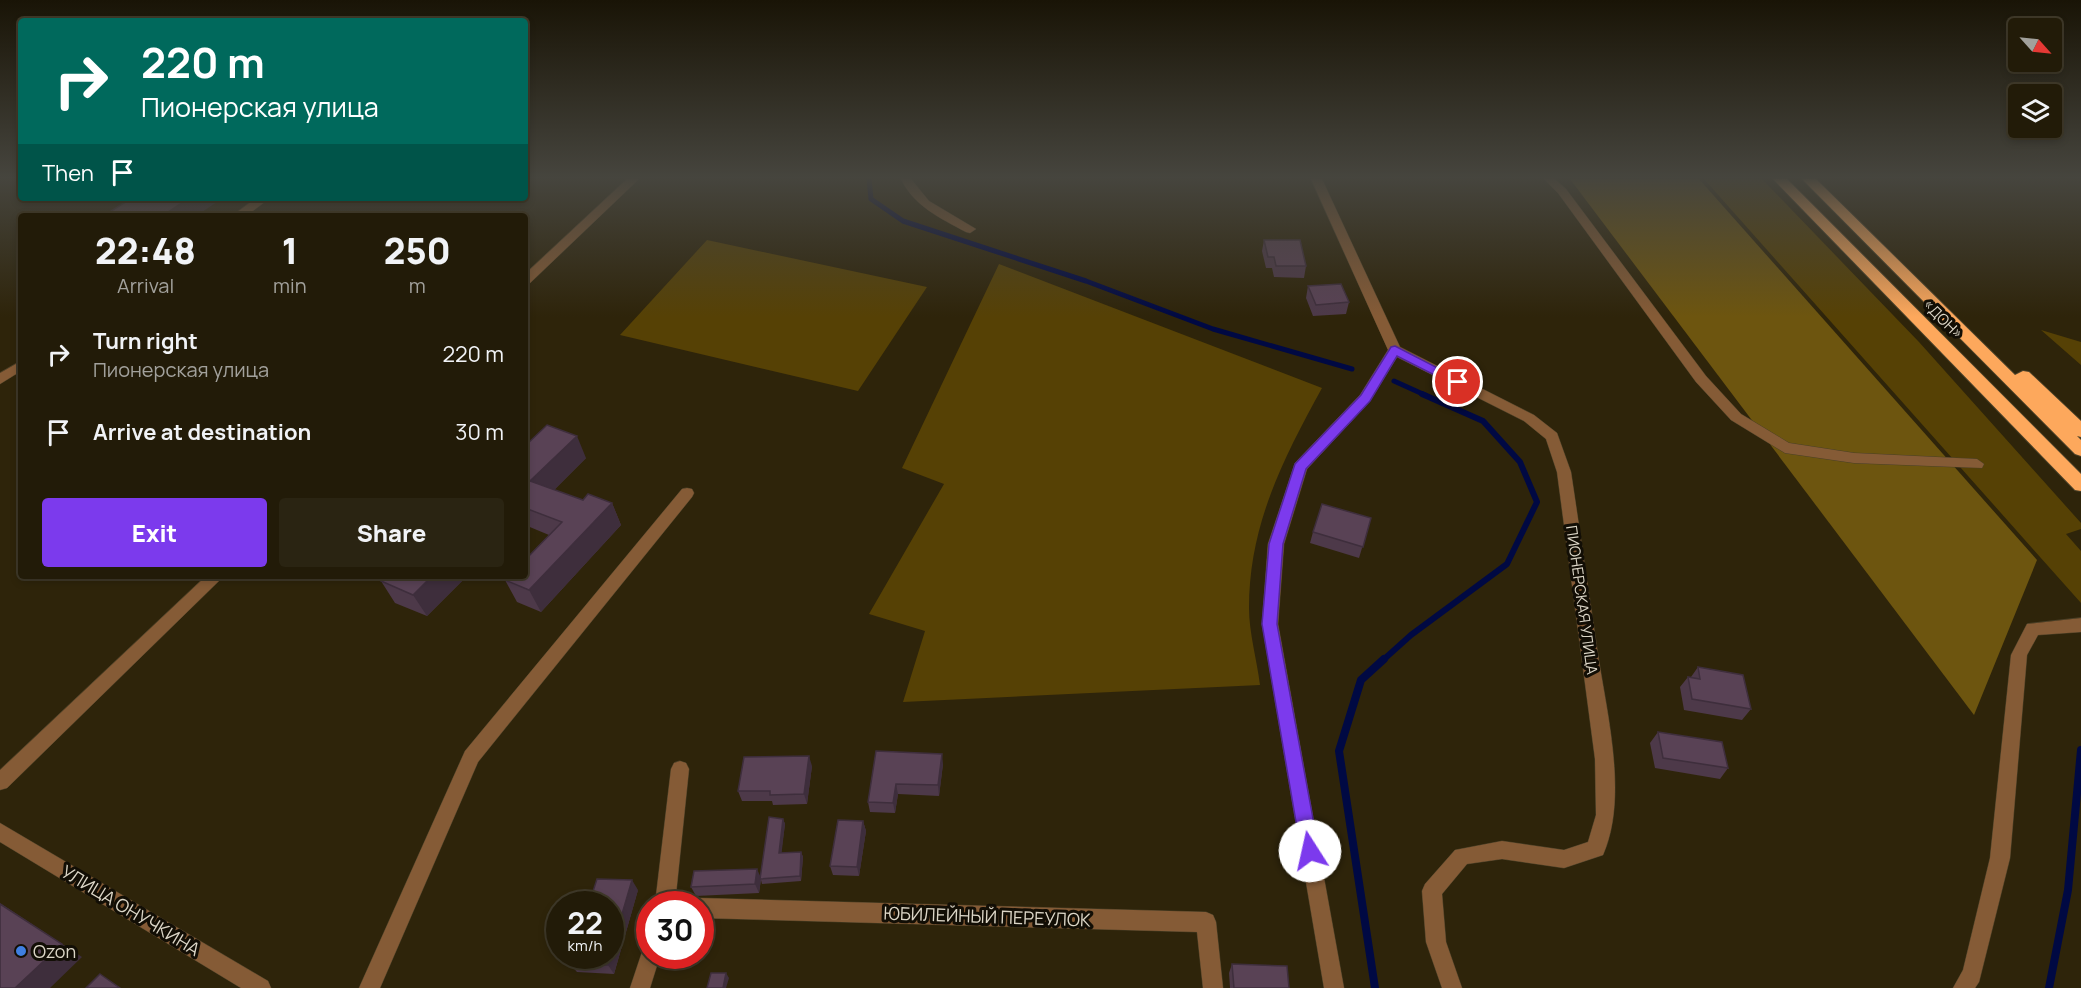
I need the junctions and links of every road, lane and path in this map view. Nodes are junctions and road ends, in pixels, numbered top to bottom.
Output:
1 (584, 225) edge
2 (962, 225) edge
3 (1337, 225) edge
4 (1587, 225) edge
5 (1825, 225) edge
6 (1856, 225) edge
7 (970, 229) dead end
8 (528, 278) edge
9 (1926, 293) junction
10 (1395, 350) junction
11 (18, 366) edge
12 (0, 379) edge
13 (2081, 430) edge
14 (2081, 450) edge
15 (1977, 464) dead end
16 (687, 493) dead end
17 (2080, 493) edge
18 (213, 579) edge
19 (2080, 625) edge
20 (680, 770) dead end
21 (0, 782) edge
22 (0, 832) edge
23 (666, 891) edge
24 (714, 908) edge
25 (646, 969) edge
26 (261, 988) edge
27 (369, 988) edge
28 (640, 988) edge
29 (1213, 988) edge
30 (1334, 988) edge
31 (1452, 988) edge
32 (1963, 988) edge

1 - 8 street
2 - 7 street
3 - 10 street
4 - 15 street
5 - 17 highway, «ДОН»
6 - 9 highway, «ДОН»
9 - 13 highway
9 - 14 highway, «ДОН»
10 - 30 street
10 - 31 street, ПИОНЕРСКАЯ УЛИЦА
11 - 12 street
16 - 27 street
18 - 21 street
19 - 32 street
20 - 23 street
22 - 26 street, УЛИЦА ОНУЧКИНА
24 - 29 street, ЮБИЛЕЙНЫЙ ПЕРЕУЛОК
25 - 28 street

